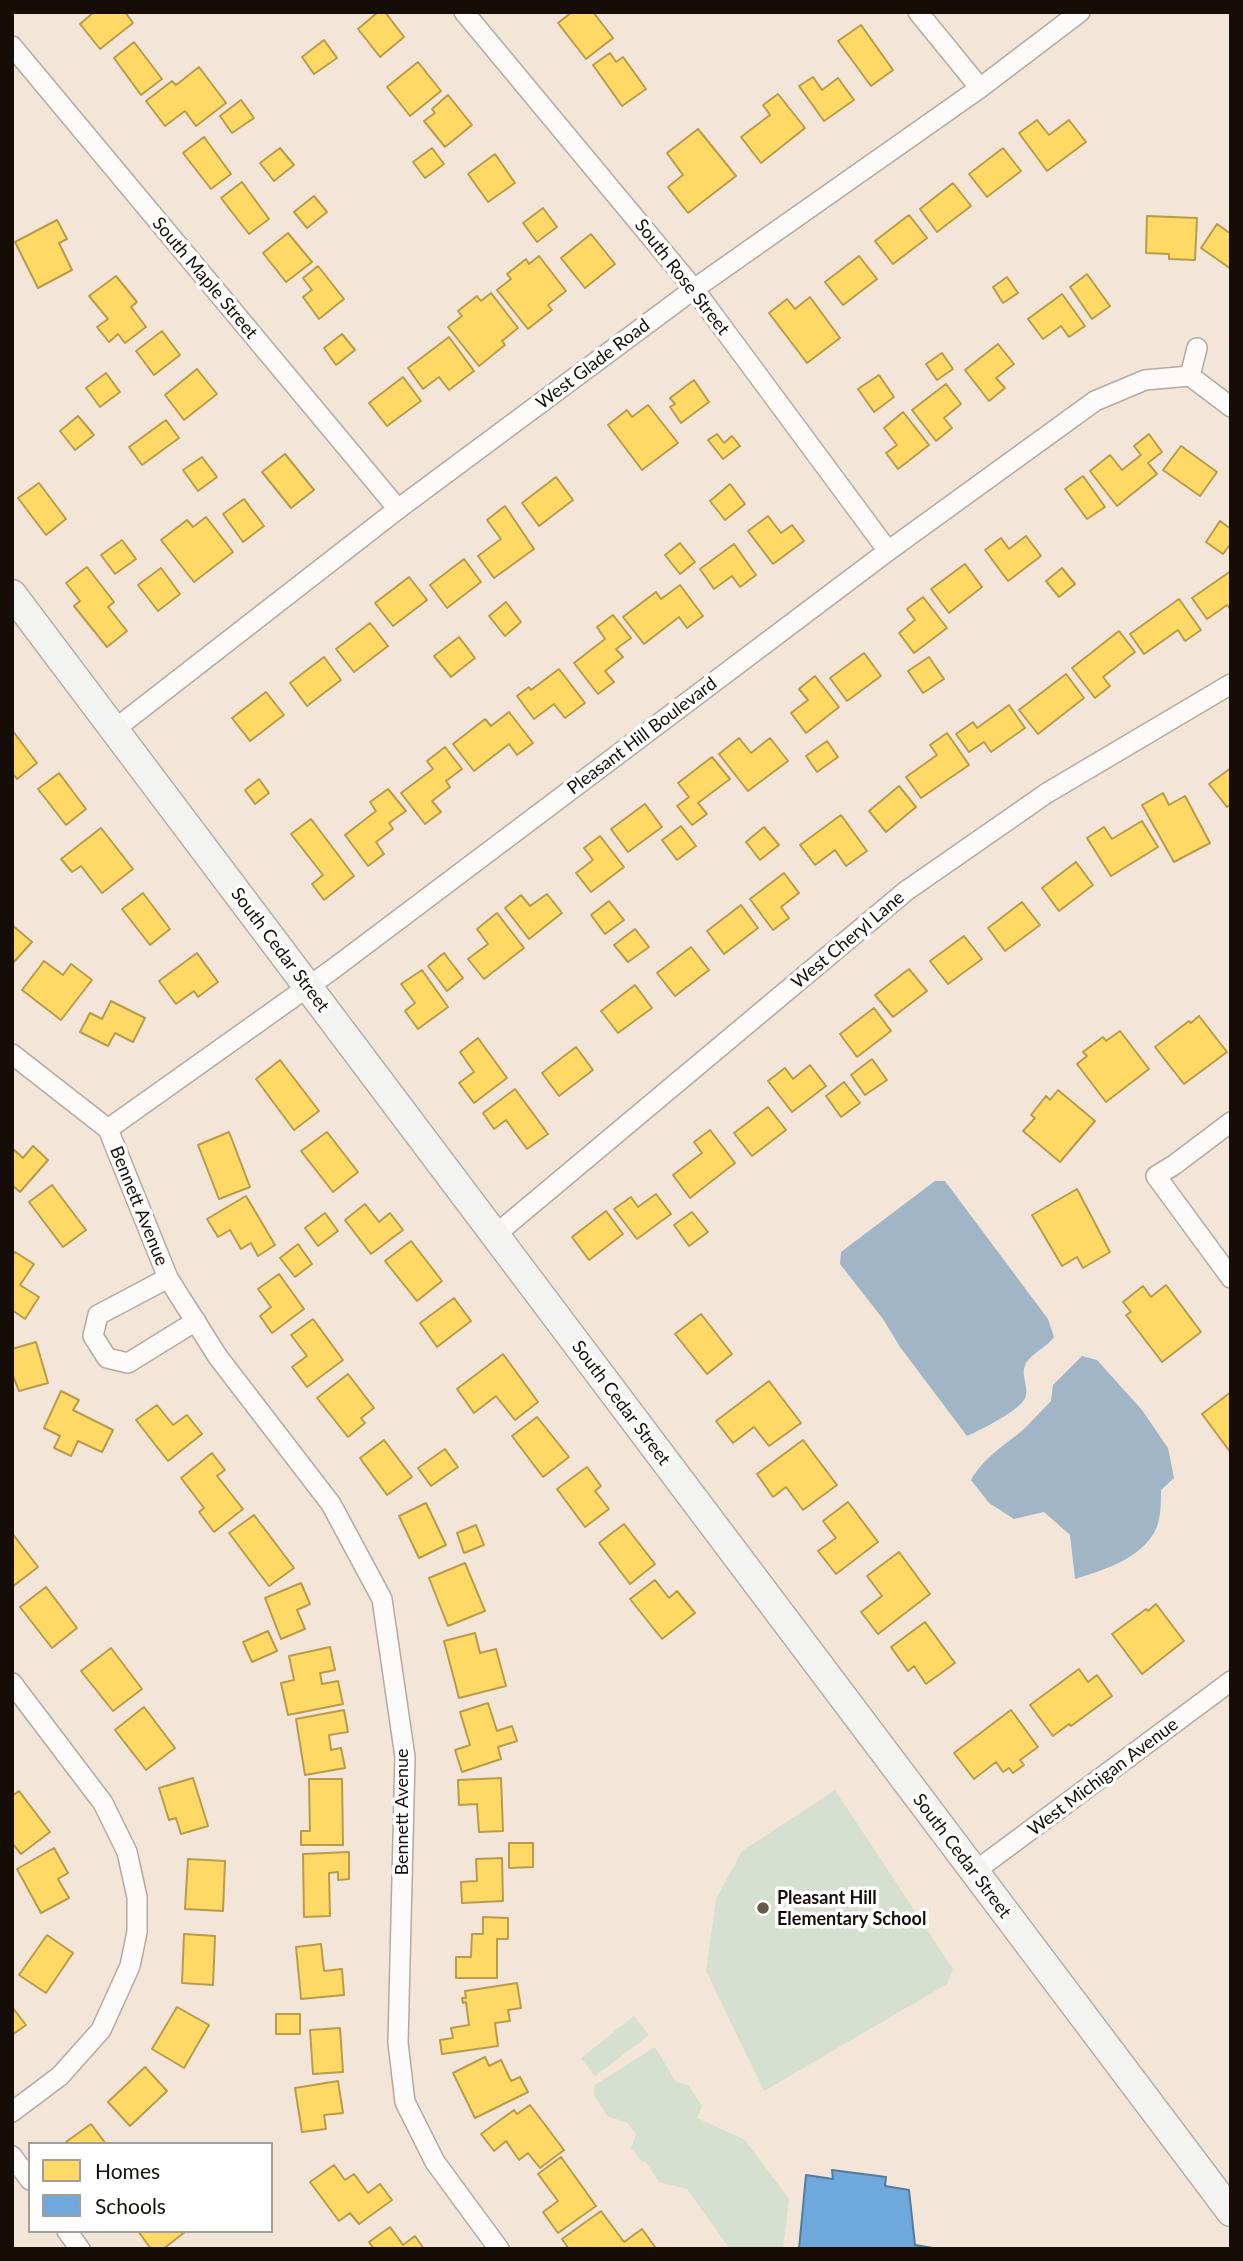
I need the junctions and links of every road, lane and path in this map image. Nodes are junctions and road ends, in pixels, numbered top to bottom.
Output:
1 (464, 12) edge
2 (919, 12) edge
3 (1080, 12) edge
4 (12, 46) edge
5 (981, 88) junction
6 (694, 289) junction
7 (1197, 348) dead end
8 (1190, 376) junction
9 (1231, 407) edge
10 (398, 509) junction
11 (888, 551) junction
12 (12, 594) edge
13 (1231, 684) edge
14 (115, 729) junction
15 (308, 988) junction
16 (12, 1054) edge
17 (1231, 1122) edge
18 (108, 1129) junction
19 (495, 1236) junction
20 (168, 1278) junction
21 (1231, 1278) edge
22 (196, 1321) junction
23 (1231, 1681) edge
24 (12, 1683) edge
25 (974, 1872) junction
26 (12, 2112) edge
27 (12, 2156) edge
28 (28, 2177) edge
29 (1231, 2212) edge
30 (68, 2233) edge
31 (80, 2249) edge
32 (499, 2249) edge

1 - 6 street, South Rose Street
2 - 5 street
3 - 5 street, West Glade Road
4 - 10 street, South Maple Street
5 - 6 street, West Glade Road
6 - 10 street, West Glade Road
6 - 11 street, South Rose Street
7 - 8 street
8 - 9 street
8 - 11 street, Pleasant Hill Boulevard
10 - 14 street, West Glade Road
11 - 15 street, Pleasant Hill Boulevard
12 - 14 street, South Cedar Street
13 - 19 street, West Cheryl Lane
14 - 15 street, South Cedar Street
15 - 18 street, Pleasant Hill Boulevard
15 - 19 street, South Cedar Street
16 - 18 street, Bennett Avenue
17 - 21 street
18 - 20 street, Bennett Avenue
19 - 25 street, South Cedar Street
20 - 22 street, Bennett Avenue
20 - 22 street, Bennett Avenue
22 - 32 street, Bennett Avenue
23 - 25 street, West Michigan Avenue
24 - 26 street
25 - 29 street, South Cedar Street
27 - 28 street
30 - 31 street

